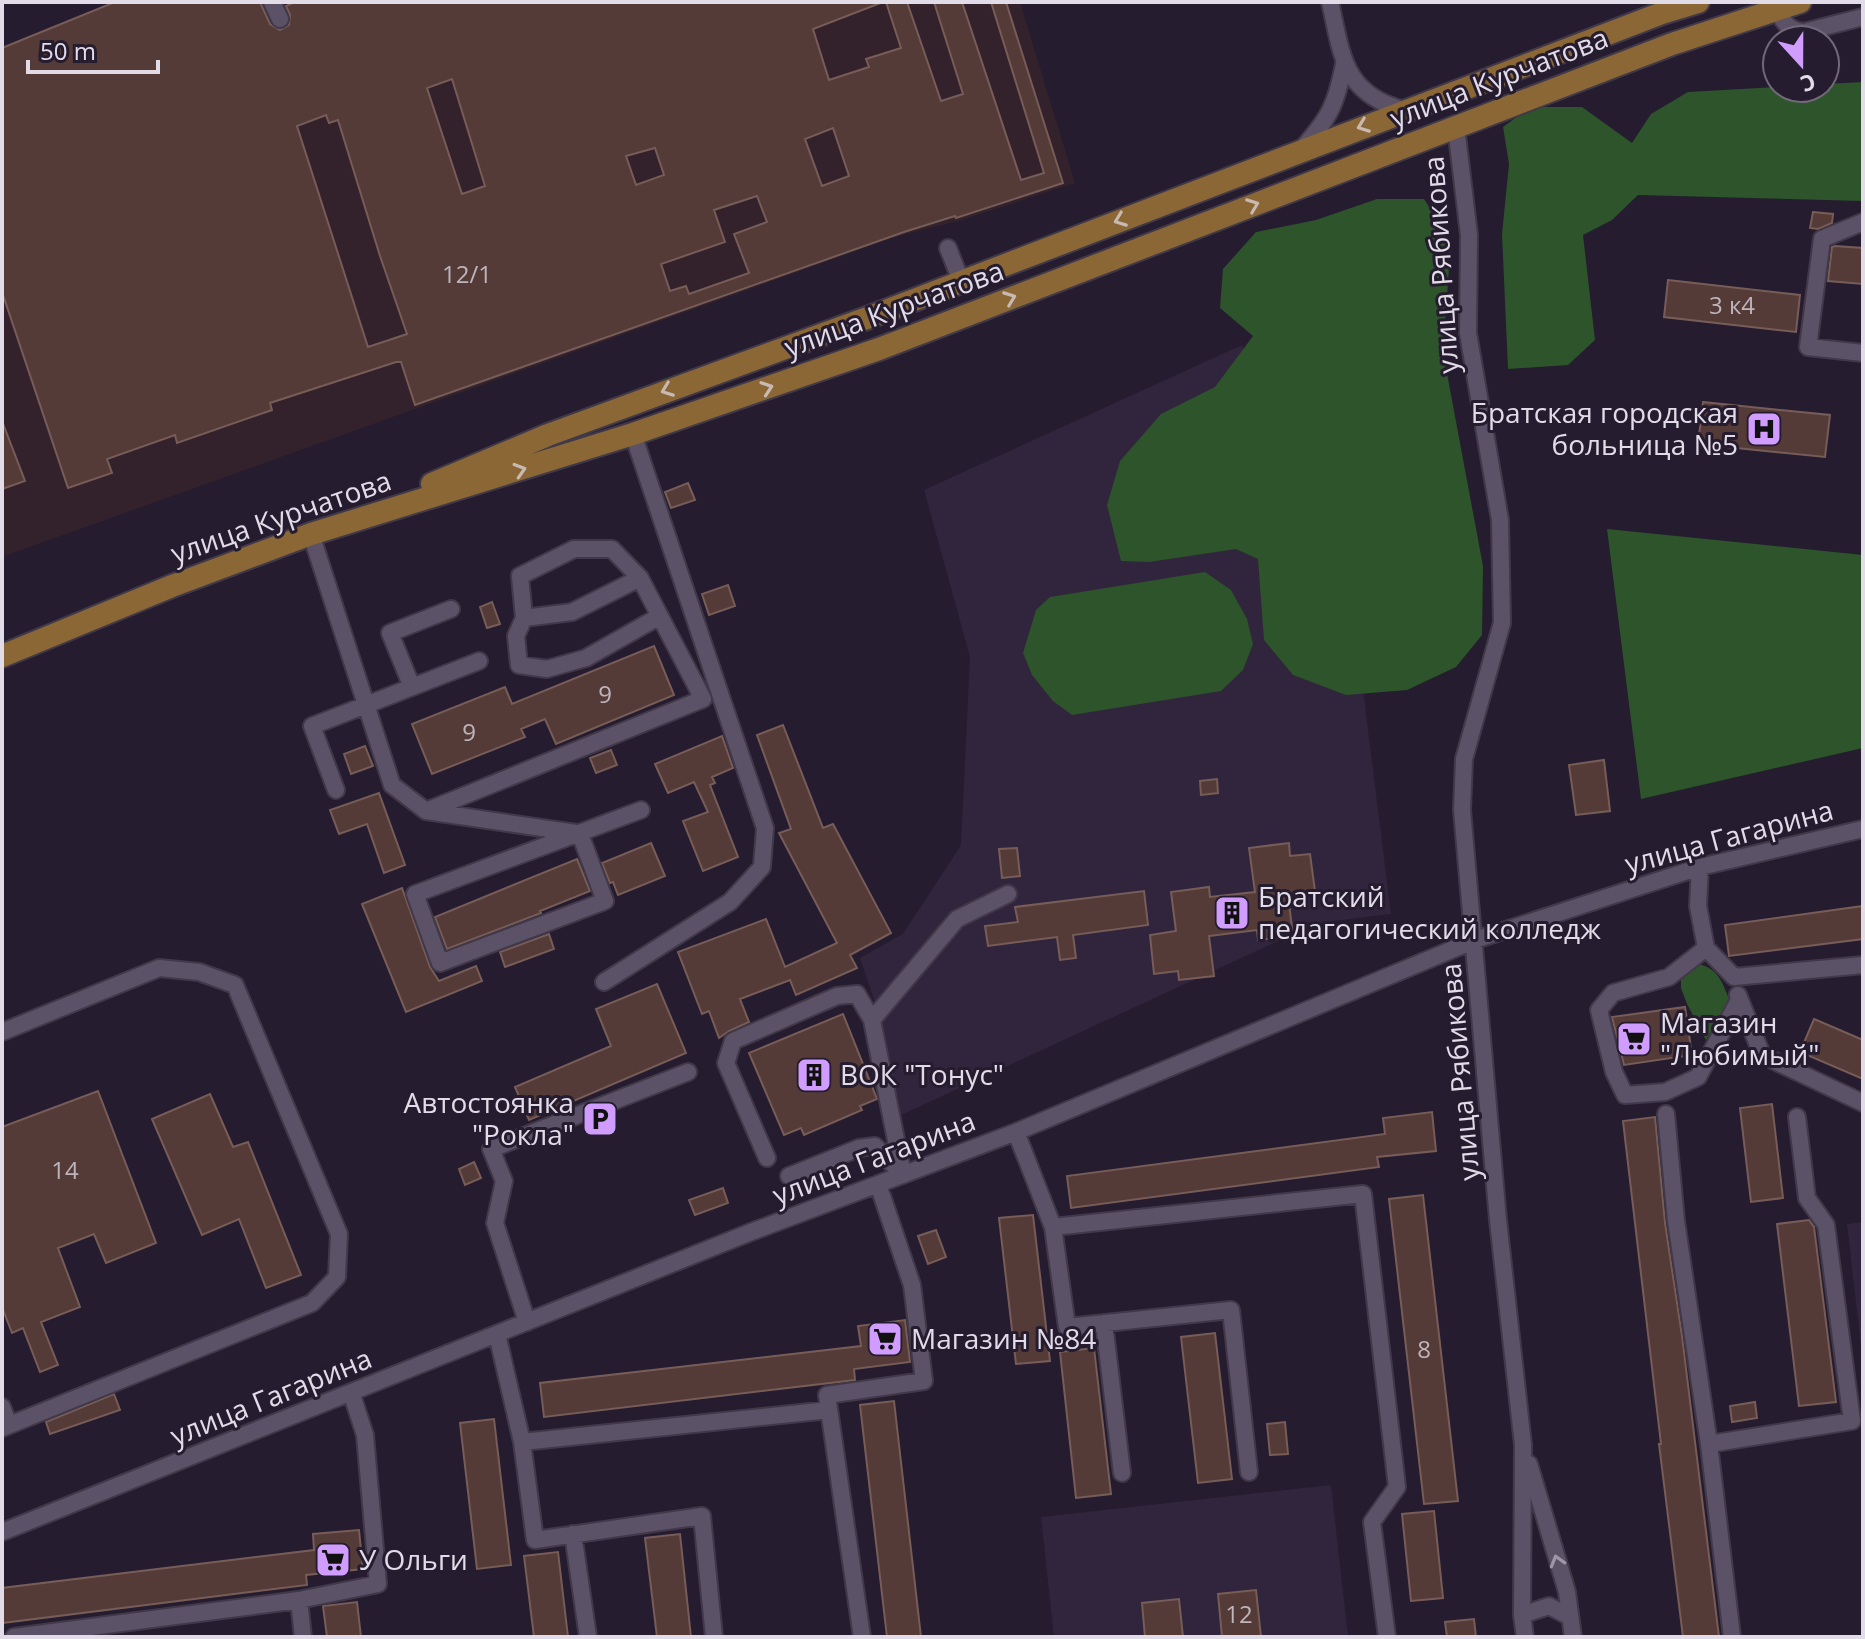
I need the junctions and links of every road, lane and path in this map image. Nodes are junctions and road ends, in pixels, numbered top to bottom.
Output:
1 (272, 2) edge
2 (1330, 2) edge
3 (1698, 2) edge
4 (1800, 2) edge
5 (1776, 9) junction
6 (1662, 13) junction
7 (1863, 17) edge
8 (280, 19) dead end
9 (1672, 44) junction
10 (1344, 64) junction
11 (1404, 110) junction
12 (1456, 127) junction
13 (1301, 150) junction
14 (1863, 222) edge
15 (948, 248) dead end
16 (961, 281) junction
17 (867, 318) junction
18 (879, 349) junction
19 (1863, 353) edge
20 (633, 434) junction
21 (311, 534) junction
22 (640, 578) junction
23 (451, 609) dead end
24 (660, 616) junction
25 (524, 618) junction
26 (2, 656) edge
27 (479, 661) dead end
28 (412, 687) junction
29 (365, 705) junction
30 (336, 790) dead end
31 (641, 810) dead end
32 (426, 811) junction
33 (1863, 829) edge
34 (580, 834) junction
35 (1700, 867) junction
36 (1008, 894) dead end
37 (1475, 940) junction
38 (1706, 948) junction
39 (1863, 965) edge
40 (1734, 977) junction
41 (604, 982) dead end
42 (1739, 1000) junction
43 (872, 1020) junction
44 (2, 1032) edge
45 (688, 1072) dead end
46 (1863, 1103) edge
47 (1666, 1114) dead end
48 (1797, 1117) dead end
49 (1016, 1132) junction
50 (767, 1158) dead end
51 (903, 1175) junction
52 (789, 1176) dead end
53 (878, 1184) junction
54 (1053, 1227) junction
55 (527, 1322) junction
56 (1104, 1323) junction
57 (497, 1334) junction
58 (351, 1392) junction
59 (2, 1407) edge
60 (829, 1410) junction
61 (6, 1427) edge
62 (522, 1442) junction
63 (1709, 1444) junction
64 (1523, 1445) junction
65 (1249, 1472) dead end
66 (1122, 1473) dead end
67 (2, 1532) edge
68 (573, 1534) junction
69 (299, 1600) junction
70 (1522, 1615) junction
71 (1570, 1617) junction
72 (14, 1637) edge
73 (303, 1637) edge
74 (588, 1637) edge
75 (714, 1637) edge
76 (862, 1637) edge
77 (1387, 1637) edge
78 (1525, 1637) edge
79 (1573, 1637) edge
80 (1732, 1637) edge

1 - 8 street
2 - 10 street
3 - 6 main road
4 - 5 main road, улица Курчатова
5 - 7 street
5 - 9 main road, улица Курчатова
6 - 9 main road
6 - 11 main road
9 - 12 main road, улица Курчатова
10 - 11 street
10 - 13 street
11 -> 13 main road
18 -> 12 main road, улица Курчатова
12 - 37 street, улица Рябикова
13 -> 16 main road
14 - 19 street
15 - 16 street
16 - 17 main road
17 - 18 main road
17 -> 21 main road
20 -> 18 main road, улица Курчатова
21 -> 20 main road, улица Курчатова
20 - 41 street
21 - 26 main road, улица Курчатова
21 - 29 street
22 - 24 street
22 - 25 street
22 - 25 street
23 - 28 street
24 - 25 street
24 - 32 street
27 - 28 street
28 - 29 street
29 - 30 street
29 - 32 street
31 - 34 street
32 - 34 street
33 - 35 street, улица Гагарина
34 - 34 street
35 - 37 street, улица Гагарина
35 - 38 street
36 - 43 street
37 - 49 street, улица Гагарина
37 - 64 street, улица Рябикова
38 - 40 street
38 - 42 street
39 - 40 street
40 - 42 street
42 - 46 street
43 - 50 street
43 - 51 street
44 - 61 street
45 - 55 street
47 - 63 street
48 - 63 street
49 - 51 street, улица Гагарина
49 - 54 street
51 - 52 street
51 - 53 street, улица Гагарина
53 - 55 street, улица Гагарина
53 - 60 street
54 - 56 street
54 - 77 street
55 - 57 street, улица Гагарина
56 - 65 street
56 - 66 street
57 - 58 street, улица Гагарина
57 - 62 street
58 - 67 street, улица Гагарина
58 - 69 street
59 - 61 street
60 - 62 street
60 - 76 street
62 - 68 street
63 - 80 street
64 - 70 street, улица Рябикова
71 -> 64 street, улица Рябикова
68 - 74 street
68 - 75 street
69 - 72 street
69 - 73 street
70 - 71 street
70 - 78 street, улица Рябикова
71 - 79 street, улица Рябикова

